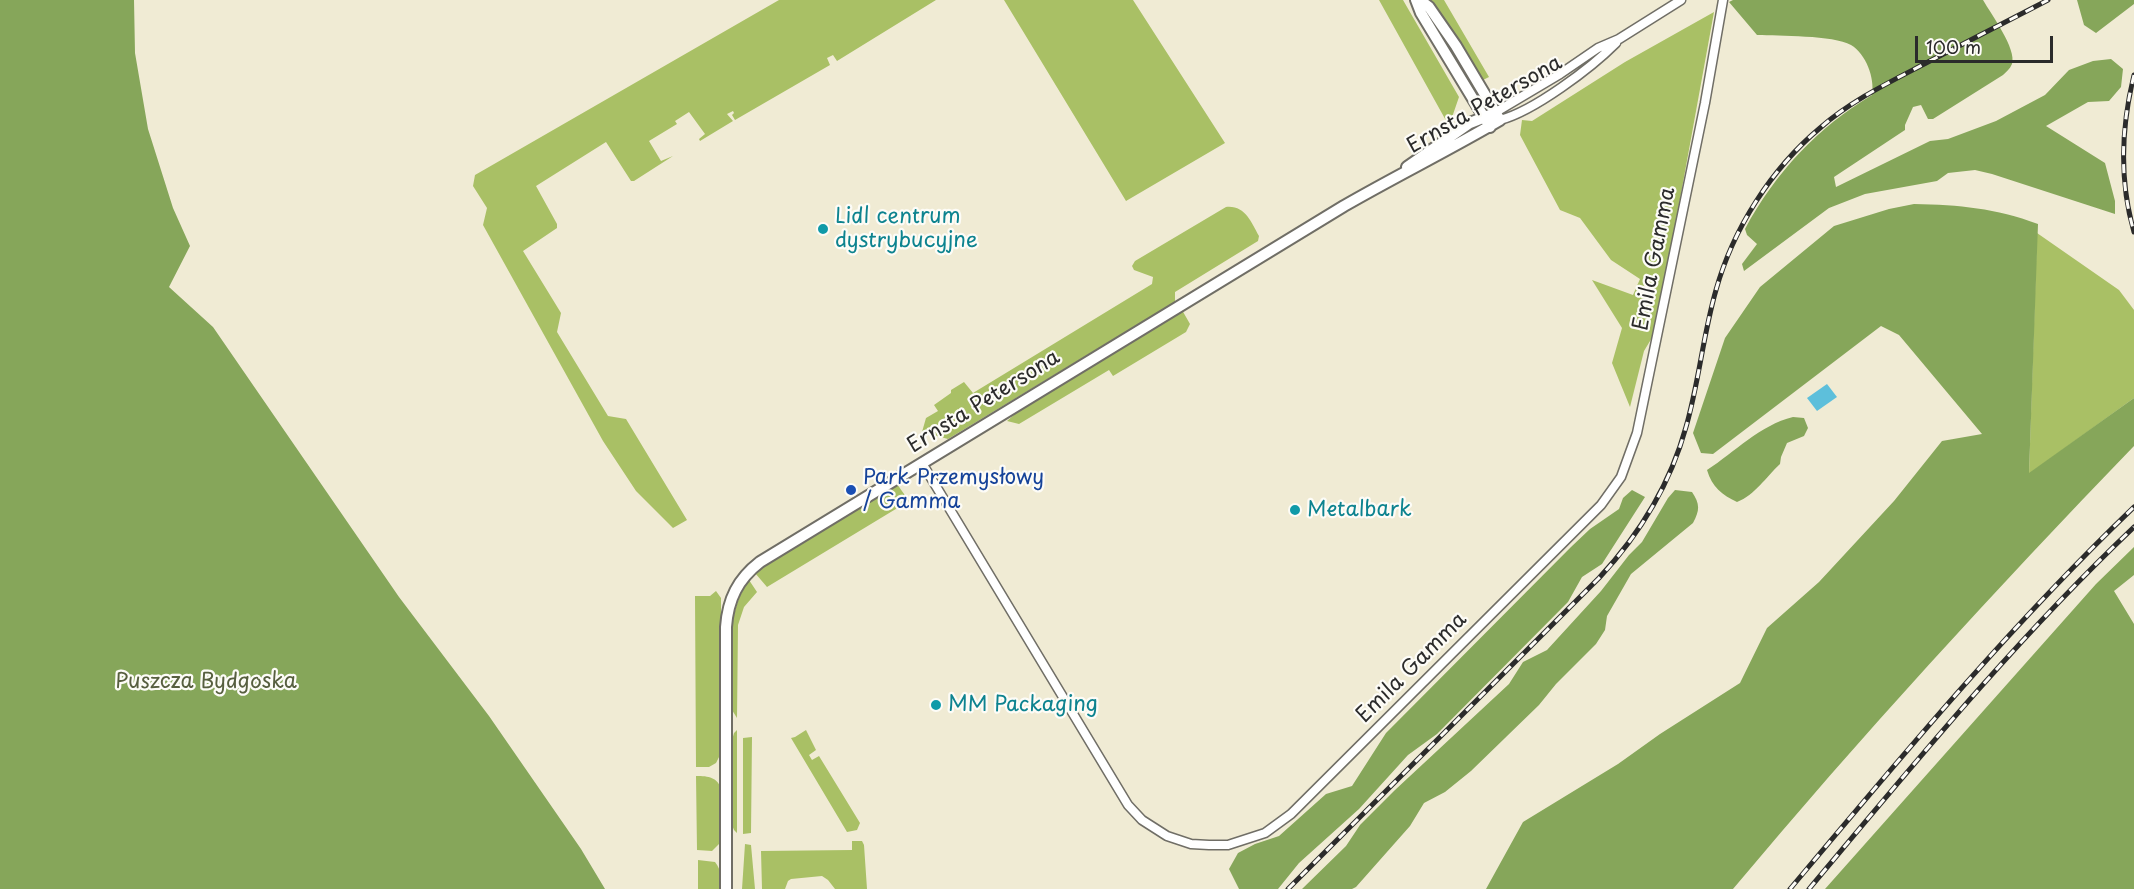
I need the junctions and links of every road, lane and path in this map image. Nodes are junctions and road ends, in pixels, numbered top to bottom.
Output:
1 (1418, 0) edge
2 (1681, 0) edge
3 (1723, 0) edge
4 (1498, 116) junction
5 (1487, 123) junction
6 (922, 463) junction
7 (726, 889) edge

1 - 4 street
1 - 5 street
2 - 4 street, Ernsta Petersona
3 - 6 street, Emila Gamma
4 - 5 street, Ernsta Petersona
5 - 6 street, Ernsta Petersona
6 - 7 street, Ernsta Petersona

